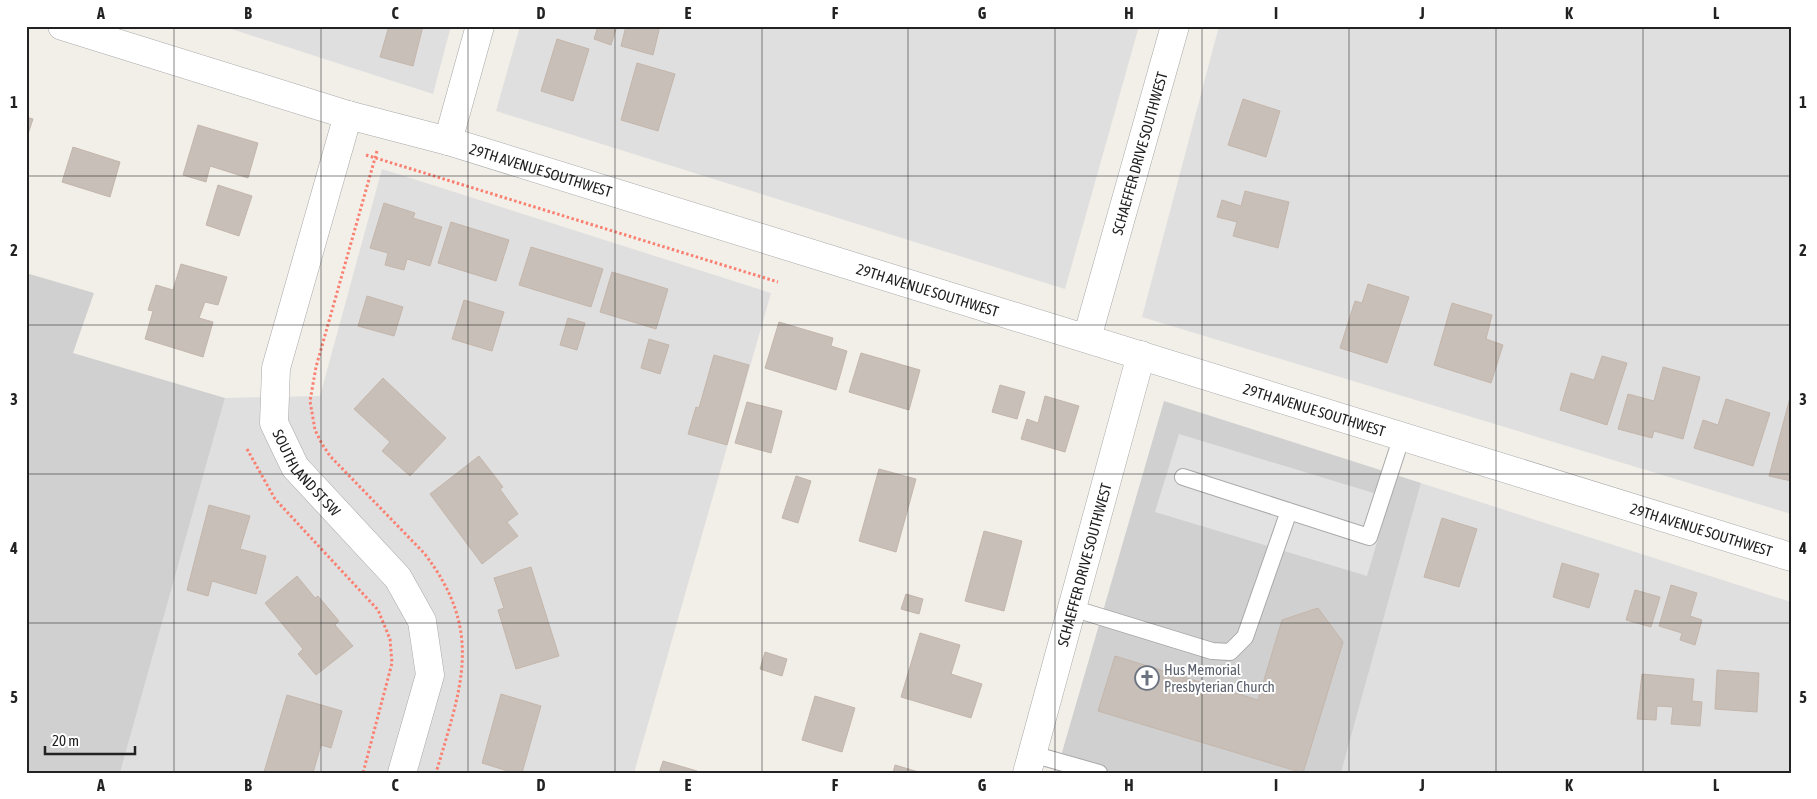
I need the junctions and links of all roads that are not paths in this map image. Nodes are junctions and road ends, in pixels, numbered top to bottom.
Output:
1 (62, 26) edge
2 (480, 26) edge
3 (1175, 26) edge
4 (348, 115) junction
5 (448, 140) junction
6 (1087, 338) junction
7 (1141, 355) junction
8 (1402, 436) junction
9 (1183, 477) dead end
10 (1289, 511) junction
11 (1791, 557) edge
12 (1072, 608) junction
13 (1029, 763) edge
14 (402, 773) edge
15 (1099, 773) edge

1 - 4 street, 29TH AVENUE SOUTHWEST
2 - 5 street
3 - 6 street, SCHAEFFER DRIVE SOUTHWEST
4 - 5 street, 29TH AVENUE SOUTHWEST
4 - 14 street, SOUTHLAND ST SW
5 - 6 street, 29TH AVENUE SOUTHWEST
6 - 7 street, 29TH AVENUE SOUTHWEST
7 - 8 street, 29TH AVENUE SOUTHWEST
7 - 12 street, SCHAEFFER DRIVE SOUTHWEST
8 - 10 lane
8 - 11 street, 29TH AVENUE SOUTHWEST
9 - 10 lane
10 - 12 lane
12 - 13 street, SCHAEFFER DRIVE SOUTHWEST
13 - 15 lane

